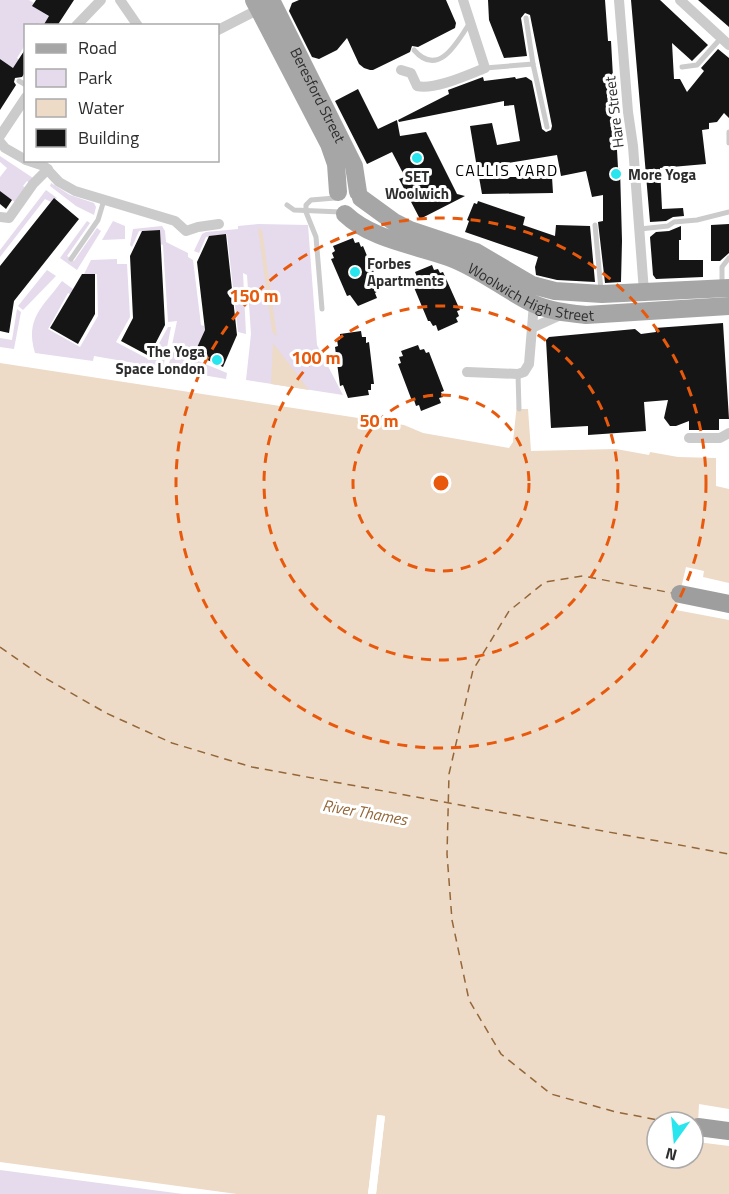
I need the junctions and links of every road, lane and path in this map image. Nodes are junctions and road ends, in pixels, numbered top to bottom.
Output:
1 (101, 0) edge
2 (120, 0) edge
3 (463, 0) edge
4 (619, 0) edge
5 (680, 0) edge
6 (266, 2) edge
7 (526, 18) dead end
8 (471, 22) junction
9 (78, 24) edge
10 (137, 24) edge
11 (219, 29) edge
12 (725, 41) edge
13 (414, 50) dead end
14 (533, 64) junction
15 (682, 67) dead end
16 (485, 68) junction
17 (401, 70) dead end
18 (19, 81) dead end
19 (24, 84) edge
20 (24, 100) edge
21 (547, 127) dead end
22 (729, 132) edge
23 (0, 136) edge
24 (0, 142) edge
25 (729, 143) edge
26 (24, 159) edge
27 (31, 162) edge
28 (48, 169) junction
29 (360, 195) junction
30 (104, 200) junction
31 (340, 204) junction
32 (287, 205) dead end
33 (306, 212) junction
34 (729, 212) edge
35 (0, 217) edge
36 (219, 224) dead end
37 (595, 225) dead end
38 (639, 230) junction
39 (729, 258) edge
40 (71, 259) dead end
41 (725, 288) edge
42 (644, 292) junction
43 (602, 294) junction
44 (534, 304) junction
45 (729, 306) edge
46 (322, 309) dead end
47 (566, 313) junction
48 (532, 328) junction
49 (467, 372) dead end
50 (518, 374) junction
51 (519, 409) dead end
52 (729, 433) edge
53 (689, 438) dead end
54 (680, 594) dead end
55 (729, 604) edge
56 (705, 1128) edge
57 (729, 1131) edge

1 - 9 street
2 - 10 street
3 - 8 street
4 - 38 street, Hare Street
5 - 12 street
6 - 11 street
6 - 29 main road, Beresford Street
6 - 31 main road, Beresford Street
7 - 14 lane
8 - 13 lane
8 - 16 street
12 - 15 lane
14 - 16 lane
14 - 21 lane
16 - 17 street
18 - 19 lane
20 - 23 street
22 - 25 lane
24 - 26 street
27 - 28 street
28 - 30 street
28 - 35 street
29 - 31 main road
29 - 43 main road, Woolwich High Street
30 - 36 street
30 - 40 lane
31 - 33 lane
31 - 33 lane
31 - 44 main road, Woolwich High Street
32 - 33 lane
33 - 46 lane
34 - 38 lane
37 - 43 lane
38 - 42 street, Hare Street
39 - 41 lane
41 - 42 main road, Woolwich High Street
42 - 43 main road, Woolwich High Street
44 - 47 main road, Woolwich High Street
44 - 48 street
45 - 47 main road, Woolwich High Street
47 - 48 street
48 - 50 street
49 - 50 street
50 - 51 lane
52 - 53 street
54 - 55 highway
56 - 57 highway

